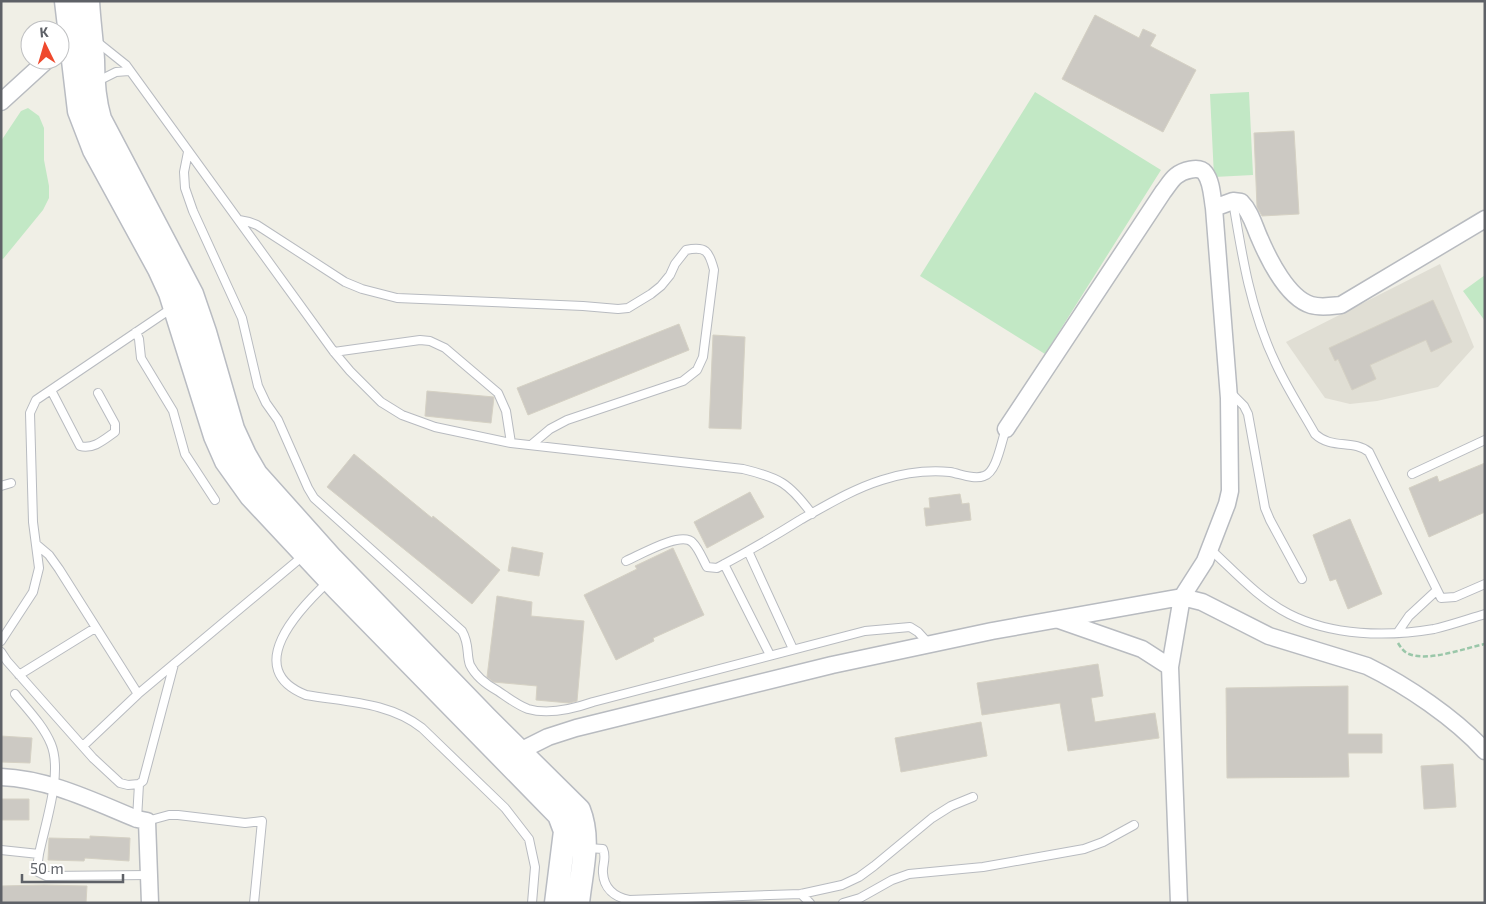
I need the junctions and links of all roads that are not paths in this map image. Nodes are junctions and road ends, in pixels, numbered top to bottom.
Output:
1 (66, 1) edge
2 (88, 1) edge
3 (74, 43) edge
4 (36, 70) edge
5 (129, 71) junction
6 (93, 84) junction
7 (1, 102) edge
8 (188, 152) junction
9 (1233, 201) junction
10 (1214, 208) junction
11 (1485, 219) edge
12 (239, 220) junction
13 (175, 307) junction
14 (136, 332) junction
15 (334, 352) junction
16 (51, 390) junction
17 (1229, 391) junction
18 (98, 393) dead end
19 (1006, 429) joint
20 (1485, 440) edge
21 (512, 443) junction
22 (531, 445) junction
23 (1412, 474) dead end
24 (11, 484) dead end
25 (1, 486) edge
26 (215, 500) dead end
27 (812, 514) junction
28 (36, 544) junction
29 (312, 548) junction
30 (1210, 549) junction
31 (748, 551) junction
32 (626, 561) dead end
33 (724, 564) junction
34 (336, 575) junction
35 (1302, 579) dead end
36 (1485, 584) edge
37 (1436, 591) junction
38 (1182, 597) junction
39 (1485, 614) edge
40 (1059, 620) junction
41 (95, 628) junction
42 (1395, 632) junction
43 (1, 641) edge
44 (929, 644) junction
45 (793, 649) junction
46 (1, 652) edge
47 (770, 656) junction
48 (174, 664) junction
49 (1170, 667) junction
50 (19, 675) junction
51 (15, 694) dead end
52 (138, 694) junction
53 (83, 746) junction
54 (520, 750) junction
55 (1485, 751) edge
56 (1, 777) edge
57 (139, 784) junction
58 (54, 786) junction
59 (973, 797) dead end
60 (142, 820) junction
61 (1134, 825) dead end
62 (574, 848) junction
63 (1, 850) edge
64 (39, 854) junction
65 (149, 875) junction
66 (800, 894) junction
67 (150, 903) edge
68 (254, 903) edge
69 (532, 903) edge
70 (556, 903) edge
71 (578, 903) edge
72 (810, 903) edge
73 (843, 903) edge
74 (1179, 903) edge

1 - 3 main road
2 - 3 main road
3 - 5 lane
3 - 6 main road
3 - 13 main road
4 - 7 street
5 - 6 lane
5 - 8 lane
6 - 29 main road
8 - 12 lane
8 - 47 lane
9 - 10 street
9 - 11 street
9 - 37 lane
10 - 17 street
10 - 19 street
12 - 15 lane
12 - 22 lane
13 - 14 lane
13 - 29 main road
14 - 16 lane
14 - 26 lane
15 - 21 lane
15 - 21 lane
16 - 18 lane
16 - 28 lane
17 - 30 street
17 - 35 lane
19 - 27 lane
20 - 23 lane
21 - 22 lane
22 - 27 lane
24 - 25 lane
27 - 31 lane
28 - 41 lane
28 - 43 lane
29 - 34 main road
29 - 48 lane
30 - 38 street
30 - 42 lane
31 - 33 lane
31 - 45 lane
32 - 33 lane
33 - 47 lane
34 - 54 main road
34 - 62 main road
34 - 69 lane
36 - 37 lane
37 - 42 lane
38 - 40 street
38 - 49 street
38 - 55 street
39 - 42 lane
40 - 44 street
40 - 49 street
41 - 50 lane
41 - 52 lane
44 - 45 lane
44 - 54 street
45 - 47 lane
46 - 50 lane
48 - 52 lane
48 - 57 lane
49 - 74 street
50 - 53 lane
51 - 58 lane
52 - 53 lane
53 - 57 lane
54 - 62 main road
56 - 58 street
57 - 60 lane
58 - 60 street
58 - 64 lane
59 - 66 lane
60 - 65 street
60 - 68 lane
61 - 73 lane
62 - 66 lane
62 - 70 main road
62 - 71 main road
63 - 64 lane
64 - 65 lane
65 - 67 street
66 - 72 lane

